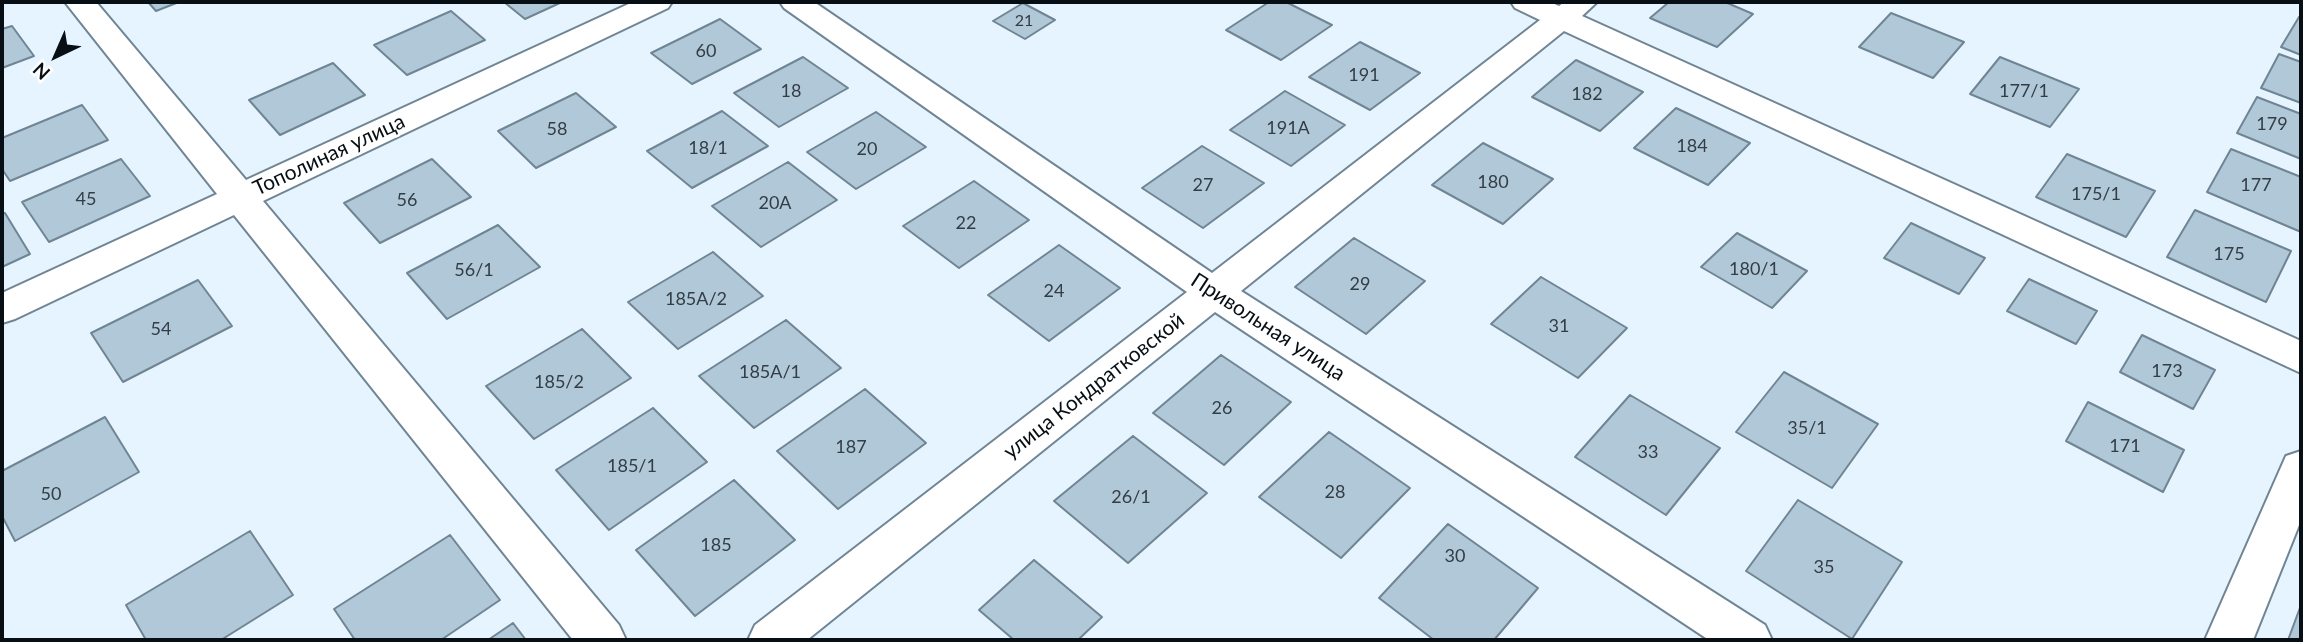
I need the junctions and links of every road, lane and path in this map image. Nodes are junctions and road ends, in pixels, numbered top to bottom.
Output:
1 (80, 2) edge
2 (657, 2) edge
3 (796, 2) edge
4 (1526, 2) edge
5 (1572, 10) edge
6 (239, 198) junction
7 (1213, 292) junction
8 (2, 309) edge
9 (2301, 358) edge
10 (2301, 468) edge
11 (602, 640) edge
12 (772, 640) edge
13 (1748, 640) edge
14 (2229, 640) edge

1 - 6 street
2 - 6 street, Тополиная улица
3 - 7 street, Привольная улица
4 - 5 street
5 - 7 street, улица Кондратковской
5 - 9 street
6 - 8 street, Тополиная улица
6 - 11 street
7 - 12 street, улица Кондратковской
7 - 13 street, Привольная улица
10 - 14 street

